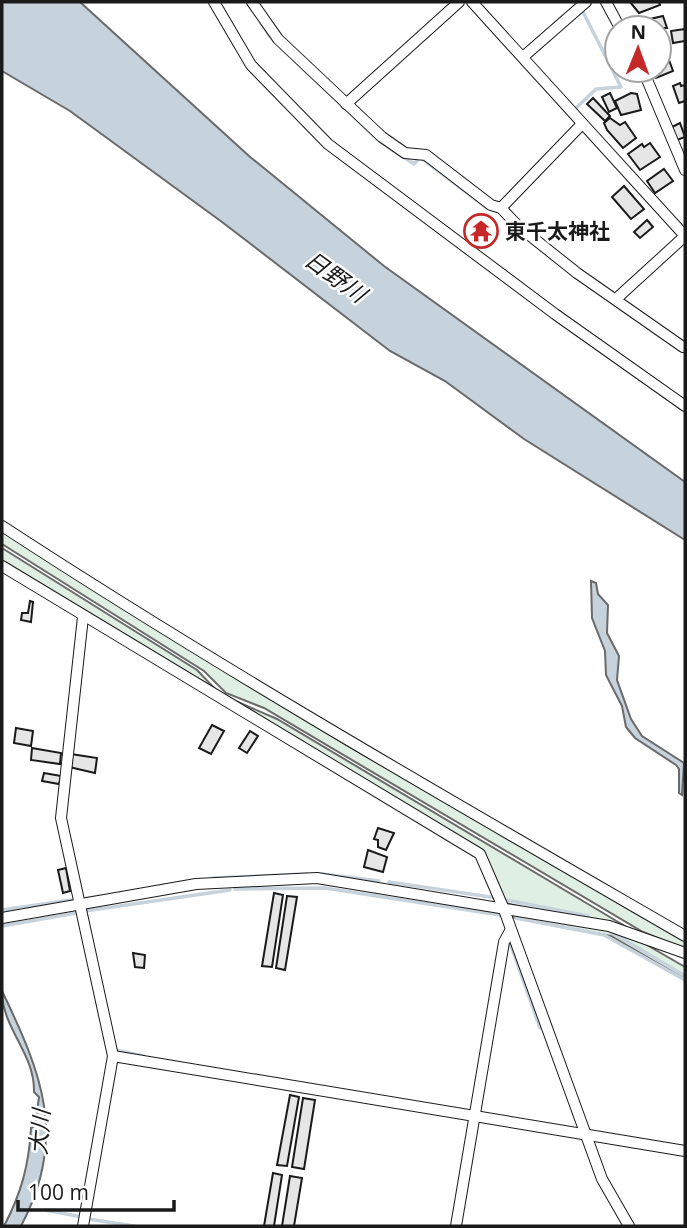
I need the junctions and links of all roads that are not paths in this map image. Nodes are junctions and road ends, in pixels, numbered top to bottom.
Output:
1 (214, 2) edge
2 (252, 2) edge
3 (459, 2) edge
4 (472, 2) edge
5 (586, 2) edge
6 (523, 57) junction
7 (649, 84) edge
8 (346, 104) junction
9 (582, 124) junction
10 (685, 170) edge
11 (501, 208) junction
12 (685, 236) edge
13 (616, 299) junction
14 (683, 347) dead end
15 (685, 406) edge
16 (2, 526) edge
17 (2, 566) edge
18 (83, 617) junction
19 (78, 906) junction
20 (503, 907) junction
21 (2, 918) edge
22 (510, 931) junction
23 (685, 936) edge
24 (685, 953) edge
25 (113, 1056) junction
26 (474, 1116) junction
27 (585, 1134) junction
28 (685, 1151) edge
29 (83, 1226) edge
30 (456, 1226) edge
31 (629, 1226) edge

1 - 15 street
2 - 8 street
3 - 8 street
4 - 6 street
5 - 6 street
6 - 9 street
7 - 10 street
8 - 11 street
9 - 11 street
9 - 12 street
11 - 13 street
12 - 13 street
13 - 14 street
16 - 23 street
17 - 18 street
18 - 19 street
18 - 20 street
19 - 20 street
19 - 21 street
19 - 25 street
20 - 22 street
20 - 24 street
22 - 26 street
22 - 27 street
25 - 26 street
25 - 29 street
26 - 27 street
26 - 30 street
27 - 28 street
27 - 31 street

